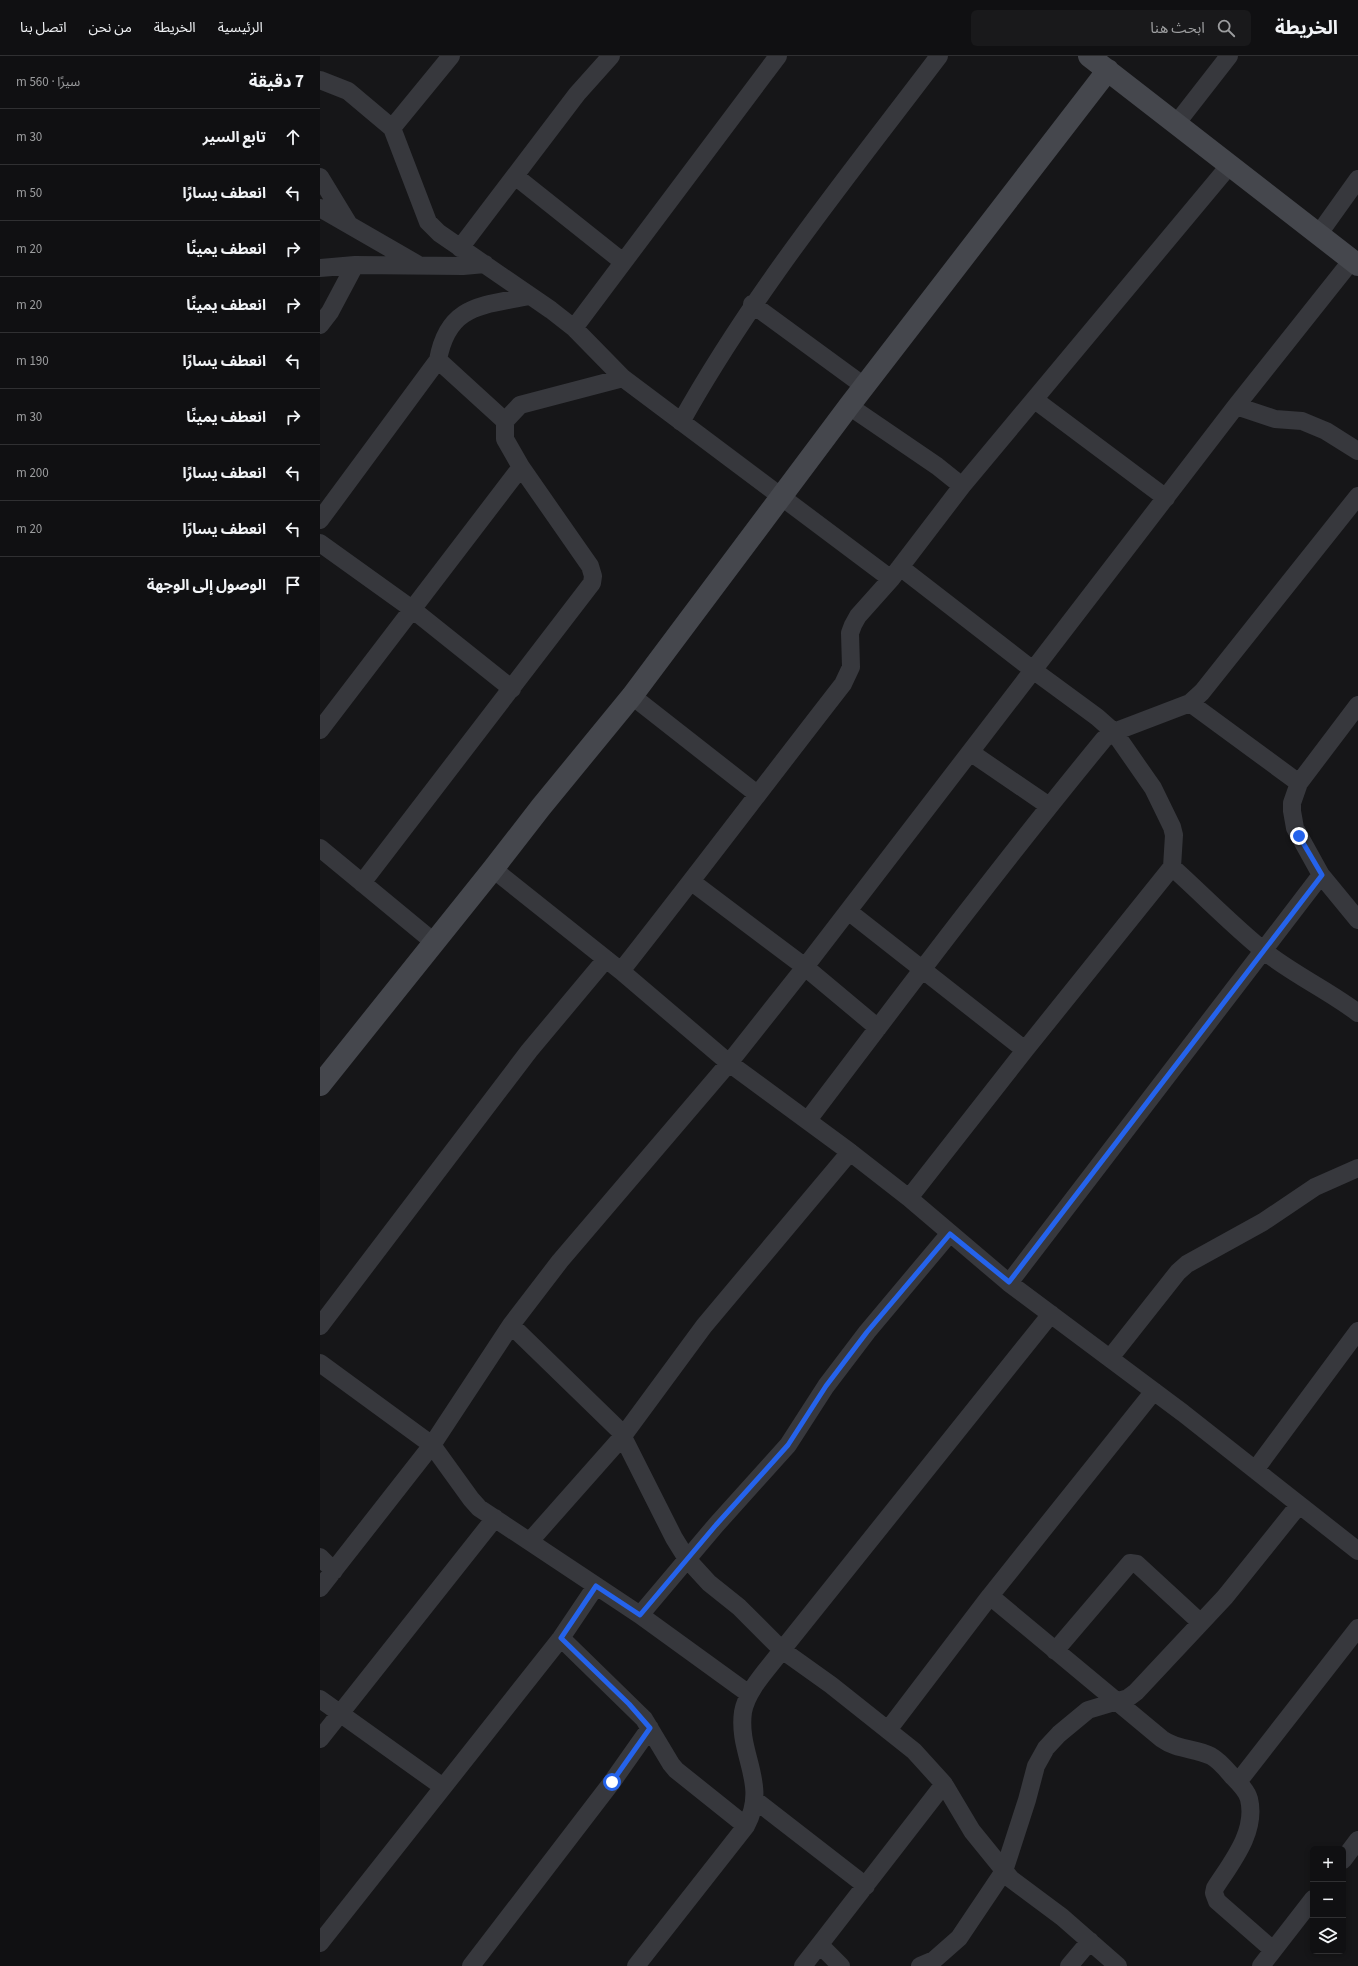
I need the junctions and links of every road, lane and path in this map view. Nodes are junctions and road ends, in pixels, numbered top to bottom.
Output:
1 (451, 56) edge
2 (610, 56) edge
3 (778, 56) edge
4 (939, 56) edge
5 (1089, 56) edge
6 (1229, 56) edge
7 (1108, 70) junction
8 (320, 80) edge
9 (1176, 124) junction
10 (392, 128) junction
11 (1229, 166) junction
12 (515, 176) junction
13 (320, 177) edge
14 (1358, 180) edge
15 (320, 208) edge
16 (349, 225) junction
17 (1318, 235) junction
18 (460, 248) junction
19 (624, 262) junction
20 (1355, 262) edge
21 (485, 264) junction
22 (355, 265) junction
23 (417, 265) junction
24 (320, 268) edge
25 (529, 296) junction
26 (752, 304) junction
27 (320, 325) edge
28 (574, 328) junction
29 (438, 360) junction
30 (624, 378) junction
31 (864, 386) junction
32 (1035, 400) junction
33 (849, 406) junction
34 (1236, 406) junction
35 (505, 421) junction
36 (681, 422) junction
37 (1358, 451) edge
38 (521, 468) junction
39 (962, 486) junction
40 (1358, 496) edge
41 (782, 498) junction
42 (1166, 498) junction
43 (320, 520) edge
44 (320, 543) edge
45 (896, 573) junction
46 (412, 610) junction
47 (1033, 670) junction
48 (512, 689) junction
49 (632, 696) junction
50 (1190, 703) junction
51 (1358, 704) edge
52 (320, 730) edge
53 (1114, 732) junction
54 (970, 752) junction
55 (1299, 783) junction
56 (757, 794) junction
57 (1049, 806) junction
58 (323, 857) edge
59 (1172, 867) junction
60 (493, 869) junction
61 (1322, 875) junction
62 (692, 882) junction
63 (362, 883) junction
64 (848, 911) junction
65 (1356, 915) edge
66 (434, 943) junction
67 (1264, 951) junction
68 (606, 959) junction
69 (805, 967) junction
70 (922, 969) junction
71 (621, 971) junction
72 (1358, 1013) edge
73 (878, 1028) junction
74 (1025, 1050) junction
75 (729, 1063) junction
76 (320, 1085) edge
77 (808, 1120) junction
78 (850, 1152) junction
79 (1358, 1168) edge
80 (909, 1198) junction
81 (950, 1234) junction
82 (1009, 1282) junction
83 (1051, 1314) junction
84 (320, 1326) edge
85 (511, 1326) junction
86 (1358, 1331) edge
87 (1110, 1358) junction
88 (320, 1364) edge
89 (1154, 1391) junction
90 (623, 1436) junction
91 (432, 1445) junction
92 (1255, 1470) junction
93 (1299, 1504) junction
94 (495, 1518) junction
95 (530, 1541) junction
96 (1358, 1550) edge
97 (320, 1557) edge
98 (687, 1559) junction
99 (334, 1571) junction
100 (596, 1586) junction
101 (320, 1588) edge
102 (990, 1596) junction
103 (640, 1615) junction
104 (1201, 1623) junction
105 (1358, 1628) edge
106 (561, 1638) junction
107 (782, 1650) junction
108 (1055, 1651) junction
109 (749, 1694) junction
110 (320, 1699) edge
111 (1117, 1701) junction
112 (341, 1712) junction
113 (650, 1728) junction
114 (888, 1730) junction
115 (320, 1738) edge
116 (1238, 1782) junction
117 (944, 1784) junction
118 (443, 1787) junction
119 (755, 1800) junction
120 (746, 1826) junction
121 (1358, 1840) edge
122 (1346, 1856) edge
123 (1004, 1871) junction
124 (866, 1886) junction
125 (1310, 1903) edge
126 (1090, 1941) junction
127 (320, 1944) edge
128 (820, 1945) junction
129 (1274, 1950) junction
130 (471, 1966) edge
131 (636, 1966) edge
132 (803, 1966) edge
133 (841, 1966) edge
134 (920, 1966) edge
135 (1069, 1966) edge
136 (1118, 1966) edge
137 (1261, 1966) edge

1 - 10 street
2 - 12 street
3 - 19 street
4 - 26 street
5 - 7 street
6 - 9 street
7 - 9 street
7 - 31 street
8 - 10 street
9 - 11 street
10 - 18 street
11 - 17 street
11 - 32 street
12 - 18 street
12 - 19 street
13 - 16 street
14 - 17 street
15 - 16 street
16 - 23 street
17 - 20 street
18 - 21 street
19 - 28 street
20 - 34 street
21 - 23 street
21 - 25 street
22 - 23 street
22 - 24 street
22 - 27 street
25 - 28 street
25 - 29 street
26 - 31 street
26 - 36 street
28 - 30 street
29 - 35 street
29 - 43 street
30 - 35 street
30 - 36 street
31 - 33 street
32 - 39 street
32 - 42 street
33 - 39 street
33 - 41 street
34 - 37 street
34 - 42 street
35 - 38 street
36 - 41 street
38 - 46 street
38 - 48 street
39 - 45 street
40 - 50 street
41 - 45 street
41 - 49 street
42 - 47 street
44 - 46 street
45 - 47 street
45 - 56 street
46 - 48 street
46 - 52 street
47 - 53 street
47 - 54 street
48 - 63 street
49 - 56 street
49 - 60 street
50 - 53 street
50 - 55 street
51 - 55 street
53 - 57 street
53 - 59 street
54 - 57 street
54 - 64 street
55 - 61 street
56 - 62 street
57 - 70 street
58 - 63 street
59 - 67 street
59 - 74 street
60 - 66 street
60 - 68 street
61 - 65 street
61 - 67 street
62 - 69 street
62 - 71 street
63 - 66 street
64 - 69 street
64 - 70 street
66 - 76 street
67 - 72 street
67 - 82 street
68 - 71 street
68 - 84 street
69 - 73 street
69 - 75 street
70 - 73 street
70 - 74 street
71 - 75 street
73 - 77 street
74 - 80 street
75 - 77 street
75 - 85 street
77 - 78 street
78 - 80 street
78 - 90 street
79 - 87 street
80 - 81 street
81 - 82 street
81 - 98 street
82 - 83 street
83 - 87 street
83 - 107 street
85 - 90 street
85 - 91 street
86 - 92 street
87 - 89 street
88 - 91 street
89 - 92 street
89 - 102 street
90 - 95 street
90 - 98 street
91 - 94 street
91 - 99 street
92 - 93 street
93 - 96 street
93 - 104 street
94 - 95 street
94 - 112 street
95 - 100 street
97 - 99 street
98 - 103 street
98 - 107 street
99 - 101 street
100 - 103 street
100 - 106 street
102 - 108 street
102 - 114 street
103 - 109 street
104 - 108 street
104 - 111 street
105 - 116 street
106 - 113 street
106 - 118 street
107 - 109 street
107 - 114 street
108 - 111 street
109 - 119 street
110 - 112 street
111 - 116 street
111 - 123 street
112 - 115 street
112 - 118 street
113 - 120 street
113 - 130 street
114 - 117 street
116 - 129 street
117 - 123 street
117 - 124 street
118 - 127 street
119 - 120 street
119 - 124 street
120 - 131 street
121 - 122 street
123 - 126 street
123 - 134 street
124 - 128 street
125 - 129 street
126 - 135 street
126 - 136 street
128 - 132 street
128 - 133 street
129 - 137 street

